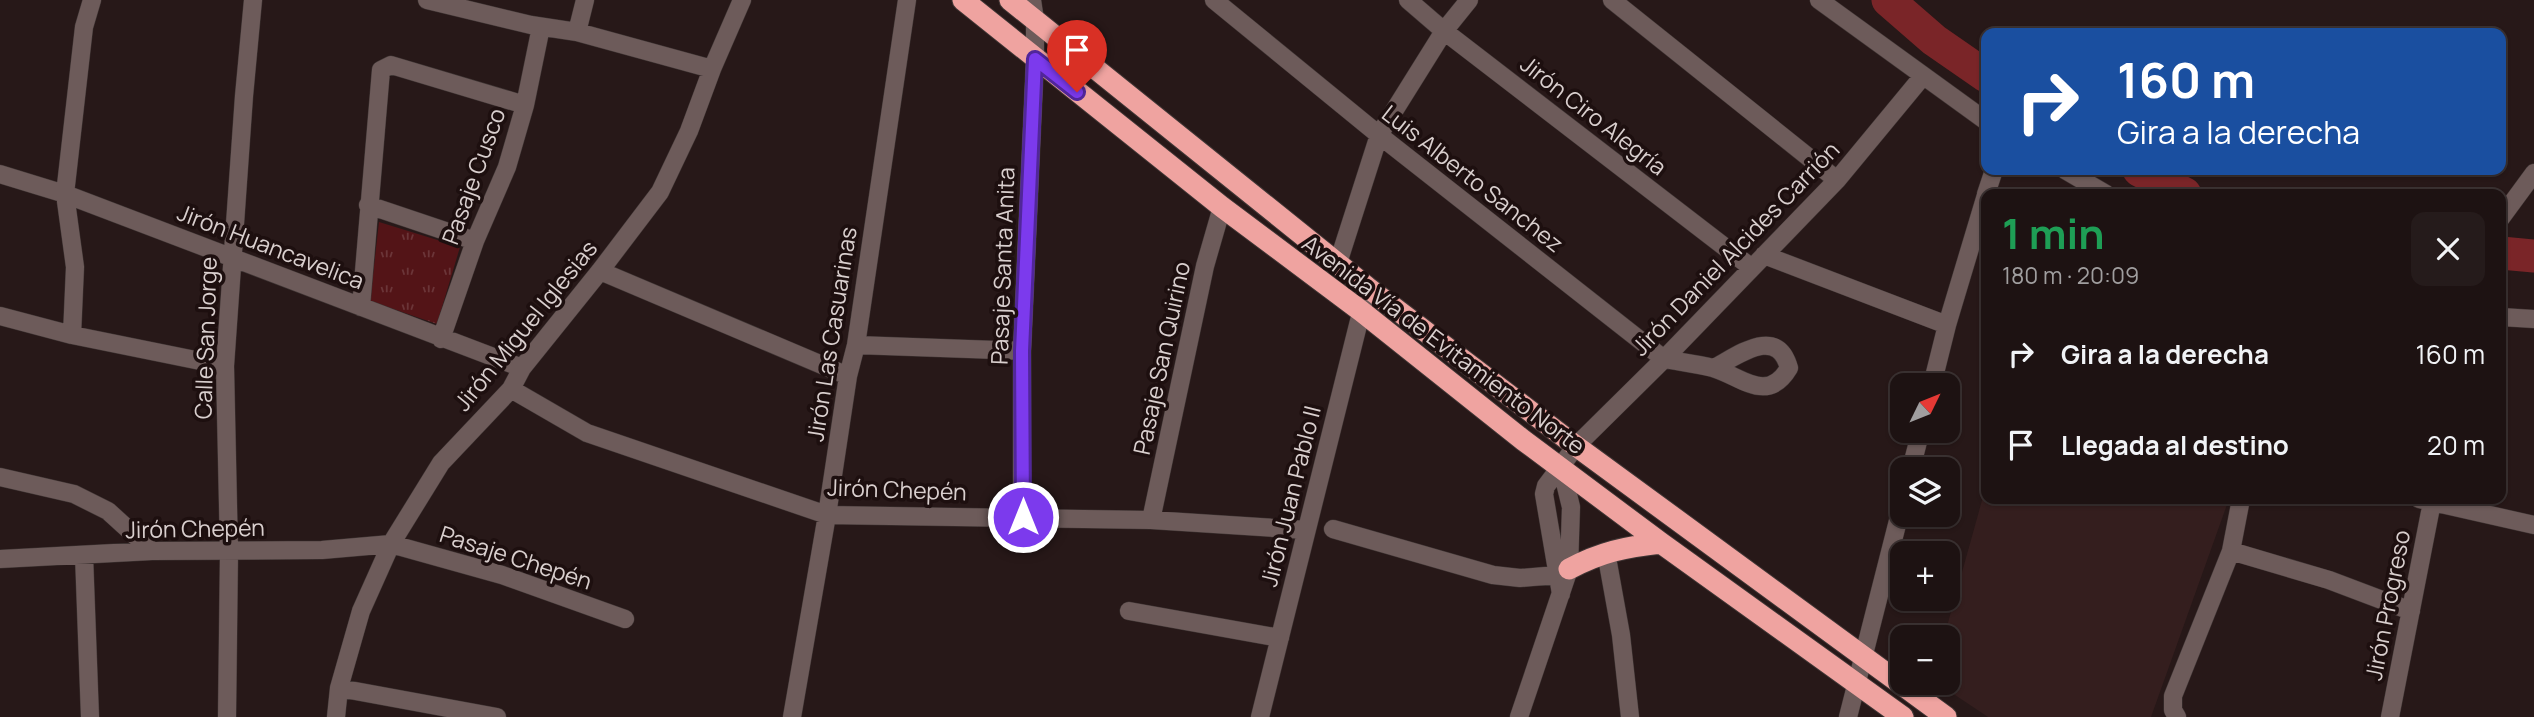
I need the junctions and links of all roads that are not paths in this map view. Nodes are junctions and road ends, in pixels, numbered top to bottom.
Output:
1 (92, 0) edge
2 (253, 0) edge
3 (427, 0) edge
4 (585, 0) edge
5 (742, 0) edge
6 (907, 0) edge
7 (963, 0) edge
8 (1010, 0) edge
9 (1214, 0) edge
10 (1408, 0) edge
11 (1469, 0) edge
12 (1612, 0) edge
13 (1819, 0) edge
14 (446, 2) edge
15 (1034, 10) edge
16 (541, 27) junction
17 (1444, 31) junction
18 (576, 32) junction
19 (1035, 59) junction
20 (712, 69) junction
21 (1923, 76) junction
22 (525, 105) junction
23 (1981, 117) edge
24 (1379, 135) junction
25 (2534, 173) edge
26 (0, 174) edge
27 (2074, 175) edge
28 (1837, 180) junction
29 (2097, 189) edge
30 (65, 194) junction
31 (2526, 195) edge
32 (368, 205) junction
33 (1222, 207) junction
34 (1981, 211) edge
35 (2506, 213) edge
36 (475, 241) junction
37 (232, 257) junction
38 (1758, 262) junction
39 (1338, 263) junction
40 (600, 271) junction
41 (1367, 287) junction
42 (360, 307) junction
43 (1361, 312) junction
44 (0, 316) edge
45 (2506, 317) edge
46 (2534, 319) edge
47 (1947, 325) junction
48 (72, 334) junction
49 (441, 339) junction
50 (856, 345) junction
51 (1022, 351) junction
52 (1664, 359) junction
53 (225, 366) junction
54 (522, 368) junction
55 (1714, 368) dead end
56 (1935, 373) edge
57 (848, 376) junction
58 (511, 389) junction
59 (1576, 446) junction
60 (1561, 466) junction
61 (0, 477) edge
62 (2240, 504) edge
63 (2424, 504) edge
64 (2442, 504) edge
65 (827, 515) junction
66 (1023, 517) junction
67 (1151, 520) junction
68 (2534, 525) edge
69 (1897, 527) edge
70 (1333, 529) dead end
71 (1306, 530) junction
72 (1661, 543) junction
73 (391, 544) junction
74 (152, 551) junction
75 (2231, 551) junction
76 (229, 552) junction
77 (1606, 552) junction
78 (84, 555) junction
79 (0, 559) edge
80 (1563, 572) junction
81 (1787, 601) junction
82 (1129, 611) dead end
83 (2411, 611) junction
84 (625, 619) dead end
85 (1773, 623) junction
86 (1280, 638) junction
87 (1864, 658) junction
88 (1858, 685) junction
89 (339, 688) junction
90 (2175, 714) edge
91 (90, 717) edge
92 (227, 717) edge
93 (336, 717) edge
94 (497, 717) edge
95 (792, 717) edge
96 (1260, 717) edge
97 (1519, 717) edge
98 (1630, 717) edge
99 (1848, 717) edge
100 (1903, 717) edge
101 (1946, 717) edge
102 (2390, 717) edge

1 - 30 street
2 - 37 street, Calle San Jorge
3 - 14 street
4 - 18 street
5 - 20 street, Jirón Miguel Iglesias
6 - 50 street, Jirón Las Casuarinas
7 - 19 highway, Avenida Vía de Evitamiento Norte
8 - 15 highway, Avenida Vía de Evitamiento Norte
9 - 24 street, Luis Alberto Sanchez
10 - 17 street, Jirón Ciro Alegría
11 - 17 street
12 - 28 street
13 - 21 street
14 - 16 street
15 - 19 street, Pasaje Santa Anita
15 - 39 highway, Avenida Vía de Evitamiento Norte
16 - 18 street
16 - 22 street, Pasaje Cusco
17 - 24 street
17 - 38 street, Jirón Ciro Alegría
18 - 20 street
19 - 33 highway, Avenida Vía de Evitamiento Norte
19 - 51 street, Pasaje Santa Anita
20 - 40 street, Jirón Miguel Iglesias
21 - 23 street
21 - 28 street, Jirón Daniel Alcides Carrión
22 - 32 street
22 - 36 street, Pasaje Cusco
24 - 39 street
24 - 52 street, Luis Alberto Sanchez
25 - 31 street
26 - 30 street, Jirón Huancavelica
27 - 29 street
28 - 38 street, Jirón Daniel Alcides Carrión
30 - 37 street, Jirón Huancavelica
30 - 48 street
31 - 35 street
32 - 36 street
32 - 42 street
33 - 43 highway, Avenida Vía de Evitamiento Norte
33 - 67 street, Pasaje San Quirino
34 - 47 street
36 - 49 street, Pasaje Cusco
37 - 42 street, Jirón Huancavelica
37 - 53 street, Calle San Jorge
38 - 47 street, Jirón Ciro Alegría
38 - 52 street, Jirón Daniel Alcides Carrión
39 - 41 highway, Avenida Vía de Evitamiento Norte
40 - 54 street, Jirón Miguel Iglesias
40 - 57 street
41 - 43 street, Jirón Juan Pablo II
41 - 59 highway, Avenida Vía de Evitamiento Norte
42 - 49 street, Jirón Huancavelica
43 - 60 highway, Avenida Vía de Evitamiento Norte
43 - 71 street, Jirón Juan Pablo II
44 - 48 street
45 - 46 street
47 - 56 street
48 - 53 street
49 - 54 street, Jirón Huancavelica
50 - 51 street
50 - 57 street, Jirón Las Casuarinas
51 - 66 street, Pasaje Santa Anita
52 - 55 street, Luis Alberto Sanchez
52 - 59 street, Jirón Daniel Alcides Carrión
53 - 76 street, Calle San Jorge
54 - 58 street, Jirón Miguel Iglesias
57 - 65 street, Jirón Las Casuarinas
58 - 65 street, Jirón Chepén
58 - 73 street, Jirón Miguel Iglesias
59 - 60 street, Jirón Daniel Alcides Carrión
59 - 81 highway, Avenida Vía de Evitamiento Norte
60 - 72 highway, Avenida Vía de Evitamiento Norte
60 - 80 street
60 - 80 street, Jirón Daniel Alcides Carrión
61 - 74 street
62 - 75 street
63 - 83 street, Jirón Progreso
64 - 68 street
65 - 66 street, Jirón Chepén
65 - 95 street, Jirón Las Casuarinas
66 - 67 street, Jirón Chepén
67 - 71 street, Jirón Chepén
69 - 87 street
70 - 80 street
71 - 86 street, Jirón Juan Pablo II
72 - 77 highway
72 - 85 highway, Avenida Vía de Evitamiento Norte
73 - 76 street, Jirón Chepén
73 - 84 street, Pasaje Chepén
73 - 89 street, Jirón Miguel Iglesias
74 - 76 street, Jirón Chepén
74 - 78 street, Jirón Chepén
75 - 83 street
75 - 90 street
76 - 92 street, Calle San Jorge
77 - 80 highway
77 - 98 street
78 - 79 street, Jirón Chepén
78 - 91 street
80 - 97 street
81 - 85 highway
81 - 87 highway, Avenida Vía de Evitamiento Norte
82 - 86 street
83 - 102 street, Jirón Progreso
85 - 88 highway, Avenida Vía de Evitamiento Norte
86 - 96 street, Jirón Juan Pablo II
87 - 88 street
87 - 101 highway, Avenida Vía de Evitamiento Norte
88 - 99 street
88 - 100 highway, Avenida Vía de Evitamiento Norte
89 - 93 street, Jirón Miguel Iglesias
89 - 94 street

